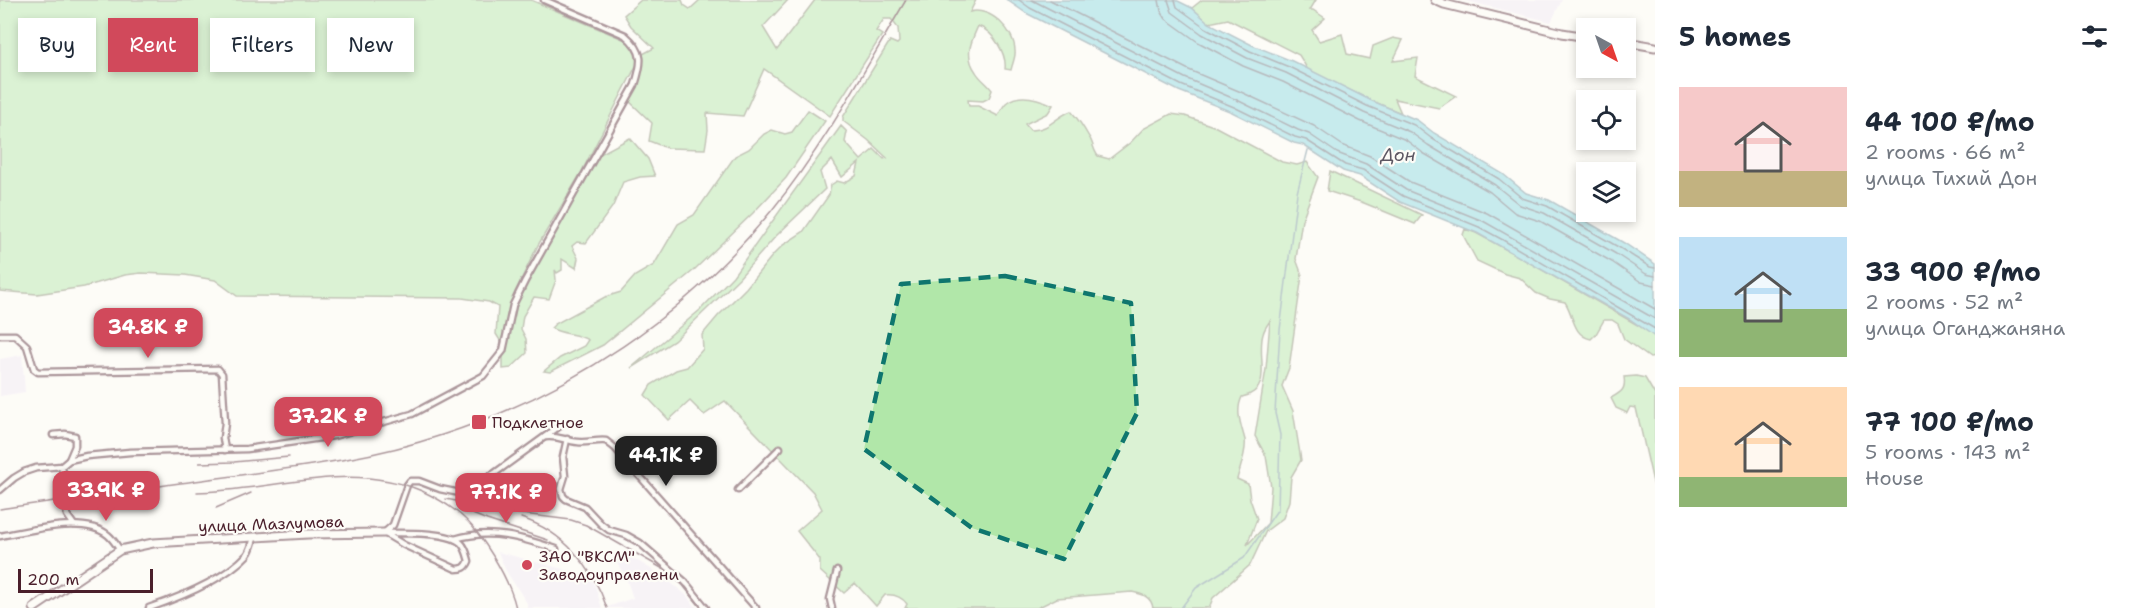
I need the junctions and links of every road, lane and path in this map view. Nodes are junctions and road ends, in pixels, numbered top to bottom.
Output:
1 (544, 0) edge
2 (1435, 0) edge
3 (1576, 35) edge
4 (1636, 44) edge
5 (1655, 47) edge
6 (0, 335) edge
7 (561, 425) dead end
8 (52, 435) dead end
9 (545, 437) junction
10 (567, 439) junction
11 (780, 448) dead end
12 (225, 450) junction
13 (69, 460) junction
14 (62, 466) junction
15 (0, 490) edge
16 (738, 490) dead end
17 (74, 525) junction
18 (384, 533) junction
19 (0, 536) edge
20 (254, 538) junction
21 (456, 539) junction
22 (556, 549) dead end
23 (120, 550) junction
24 (837, 571) dead end
25 (34, 608) edge
26 (149, 608) edge
27 (706, 608) edge
28 (756, 608) edge
29 (832, 608) edge

1 - 12 street
2 - 3 street
4 - 5 street
6 - 12 street
7 - 9 street
8 - 13 street
9 - 10 street
9 - 18 street
10 - 27 street
10 - 28 street
11 - 16 street
12 - 13 street
13 - 14 street
14 - 15 street
14 - 17 street
17 - 19 street
17 - 23 street
18 - 20 street, улица Мазлумова
18 - 21 street
18 - 21 street
20 - 23 street, улица Мазлумова
20 - 26 street
21 - 22 street
23 - 25 street, улица Мазлумова
24 - 29 street

